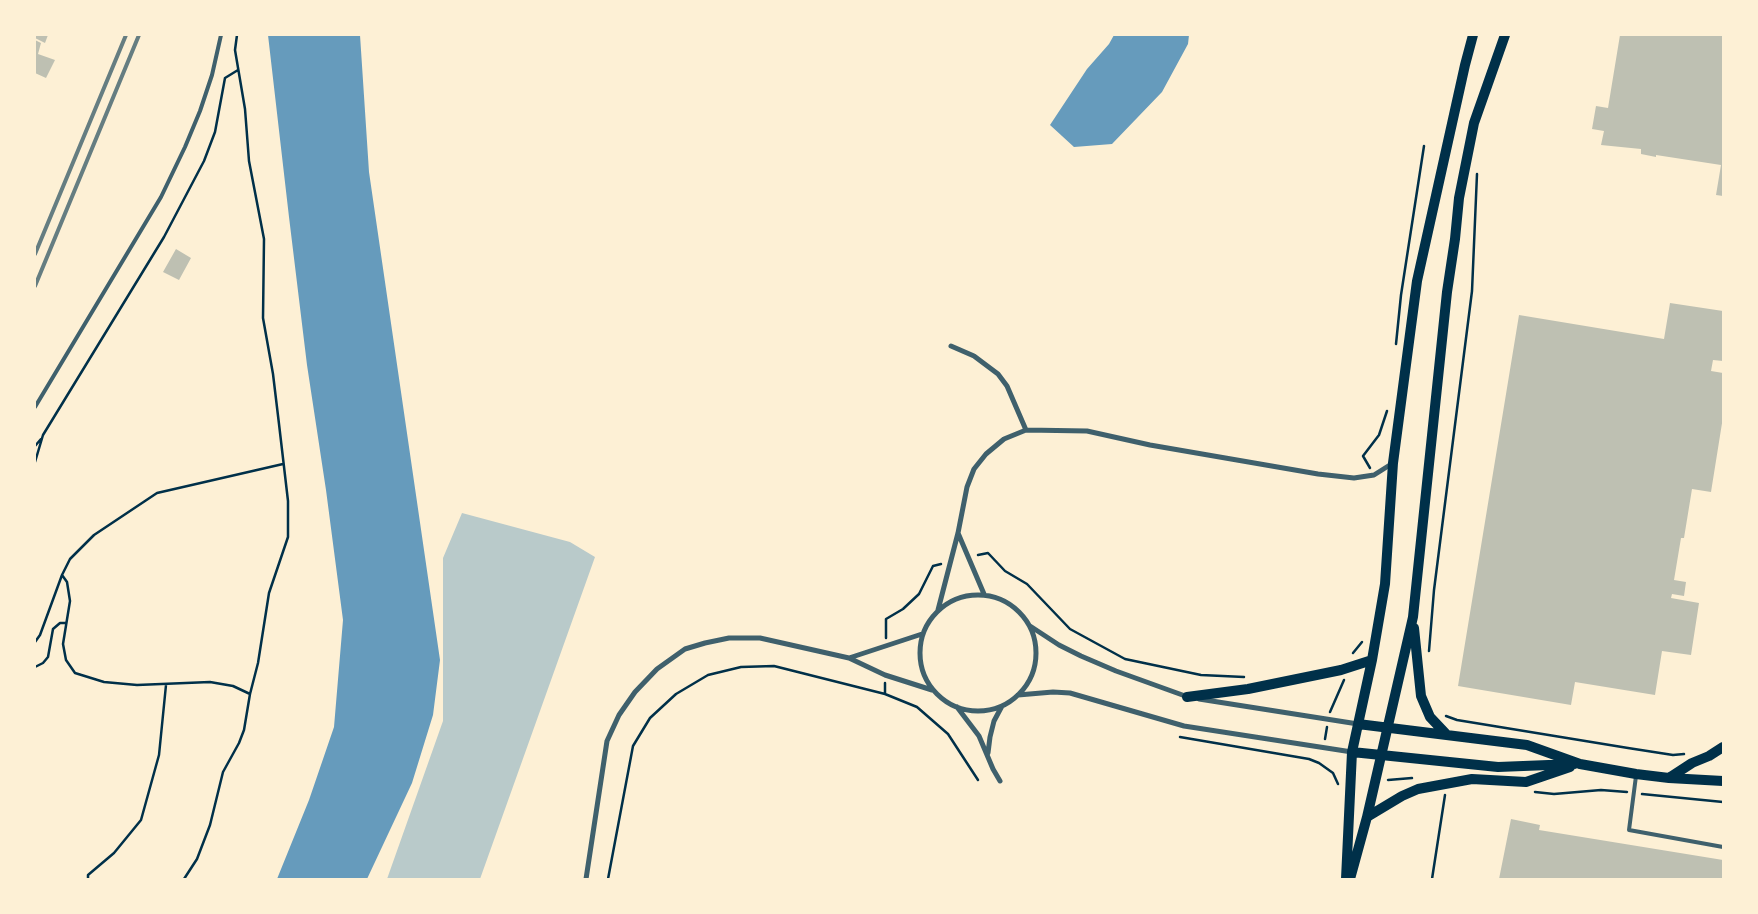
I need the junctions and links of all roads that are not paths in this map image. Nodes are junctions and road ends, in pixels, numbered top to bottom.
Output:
1 (221, 35) edge
2 (1473, 35) edge
3 (1505, 35) edge
4 (951, 346) dead end
5 (35, 407) edge
6 (1026, 430) junction
7 (1393, 463) junction
8 (958, 533) junction
9 (984, 594) junction
10 (938, 610) junction
11 (1413, 617) junction
12 (1030, 625) junction
13 (922, 634) junction
14 (849, 658) junction
15 (1372, 660) junction
16 (932, 690) junction
17 (1018, 696) junction
18 (1187, 697) junction
19 (1002, 706) junction
20 (957, 707) junction
21 (1358, 724) junction
22 (1388, 728) junction
23 (1447, 735) junction
24 (1723, 747) edge
25 (1352, 752) junction
26 (988, 755) junction
27 (1382, 756) junction
28 (1580, 764) junction
29 (1636, 774) junction
30 (1668, 778) junction
31 (1000, 781) dead end
32 (1723, 781) edge
33 (1367, 817) junction
34 (1723, 847) edge
35 (586, 879) edge
36 (1346, 879) edge
37 (1350, 879) edge

1 - 5 lane
2 - 7 main road
3 - 11 main road
4 - 6 street
6 - 7 street
6 - 8 street
7 - 15 main road
8 - 9 street
8 - 10 street
9 - 10 street
9 - 12 street
10 - 13 street
11 - 22 main road
11 - 23 main road
12 - 17 street
12 - 18 street
13 - 14 street
13 - 16 street
14 - 16 street
14 - 35 street
15 - 18 main road
15 - 21 main road
16 - 20 street
17 - 19 street
17 - 25 street
18 - 21 street
19 - 20 street
19 - 26 street
20 - 26 street
21 - 22 main road
21 - 25 main road
22 - 23 main road
22 - 27 main road
23 - 28 main road
24 - 30 main road
25 - 27 main road
25 - 36 main road
26 - 31 street
27 - 28 main road
27 - 33 main road
28 - 29 main road
28 - 33 main road
29 - 30 main road
29 - 34 lane
30 - 32 main road
33 - 37 main road

